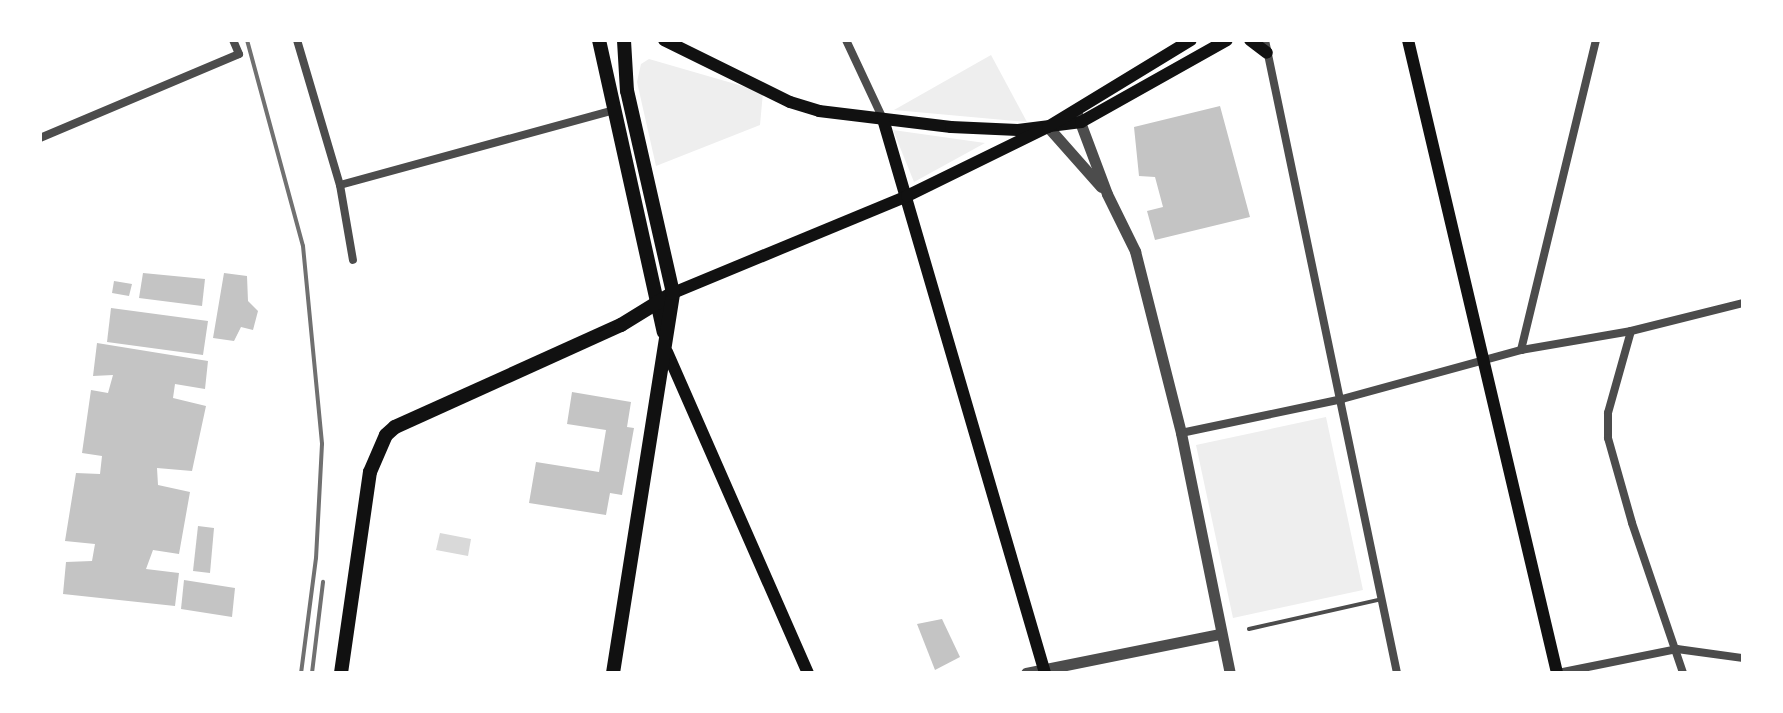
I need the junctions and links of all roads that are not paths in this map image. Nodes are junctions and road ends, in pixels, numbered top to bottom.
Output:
1 (233, 40) edge
2 (297, 40) edge
3 (599, 40) edge
4 (624, 40) edge
5 (664, 40) edge
6 (846, 40) edge
7 (1191, 40) edge
8 (1227, 40) edge
9 (1250, 40) edge
10 (1408, 40) edge
11 (1596, 40) edge
12 (1266, 47) edge
13 (614, 110) junction
14 (1075, 110) junction
15 (883, 119) junction
16 (1081, 122) junction
17 (1048, 127) junction
18 (40, 138) edge
19 (340, 185) junction
20 (1107, 194) junction
21 (907, 196) junction
22 (353, 260) dead end
23 (673, 293) junction
24 (658, 300) junction
25 (1743, 303) edge
26 (1631, 331) junction
27 (1521, 350) junction
28 (667, 352) junction
29 (1486, 360) junction
30 (1342, 399) junction
31 (1181, 433) junction
32 (1382, 599) junction
33 (1249, 629) dead end
34 (1220, 634) junction
35 (1677, 649) junction
36 (1743, 658) edge
37 (1044, 671) edge
38 (341, 673) edge
39 (613, 673) edge
40 (808, 673) edge
41 (1026, 673) edge
42 (1230, 673) edge
43 (1397, 673) edge
44 (1557, 673) edge
45 (1683, 673) edge

1 - 18 street
2 - 19 street
3 - 13 main road
4 - 23 main road
5 - 15 main road
6 - 15 street
7 - 14 main road
8 - 16 main road
9 - 12 main road
10 - 29 main road
11 - 27 street
12 - 30 street
13 - 19 street
13 - 24 main road
14 - 16 street
14 - 17 main road
15 - 17 main road
15 - 21 main road
16 - 17 main road
16 - 20 street
17 - 20 street
17 - 21 main road
19 - 22 street
20 - 31 street
21 - 23 main road
21 - 37 main road
23 - 24 main road
23 - 28 main road
24 - 28 main road
24 - 38 main road
25 - 26 street
26 - 27 street
26 - 35 street
27 - 29 street
28 - 39 main road
28 - 40 main road
29 - 30 street
29 - 44 main road
30 - 31 street
30 - 32 street
31 - 34 street
32 - 33 lane
32 - 43 street
34 - 37 street
34 - 42 street
35 - 36 street
35 - 44 street
35 - 45 street
37 - 41 street

